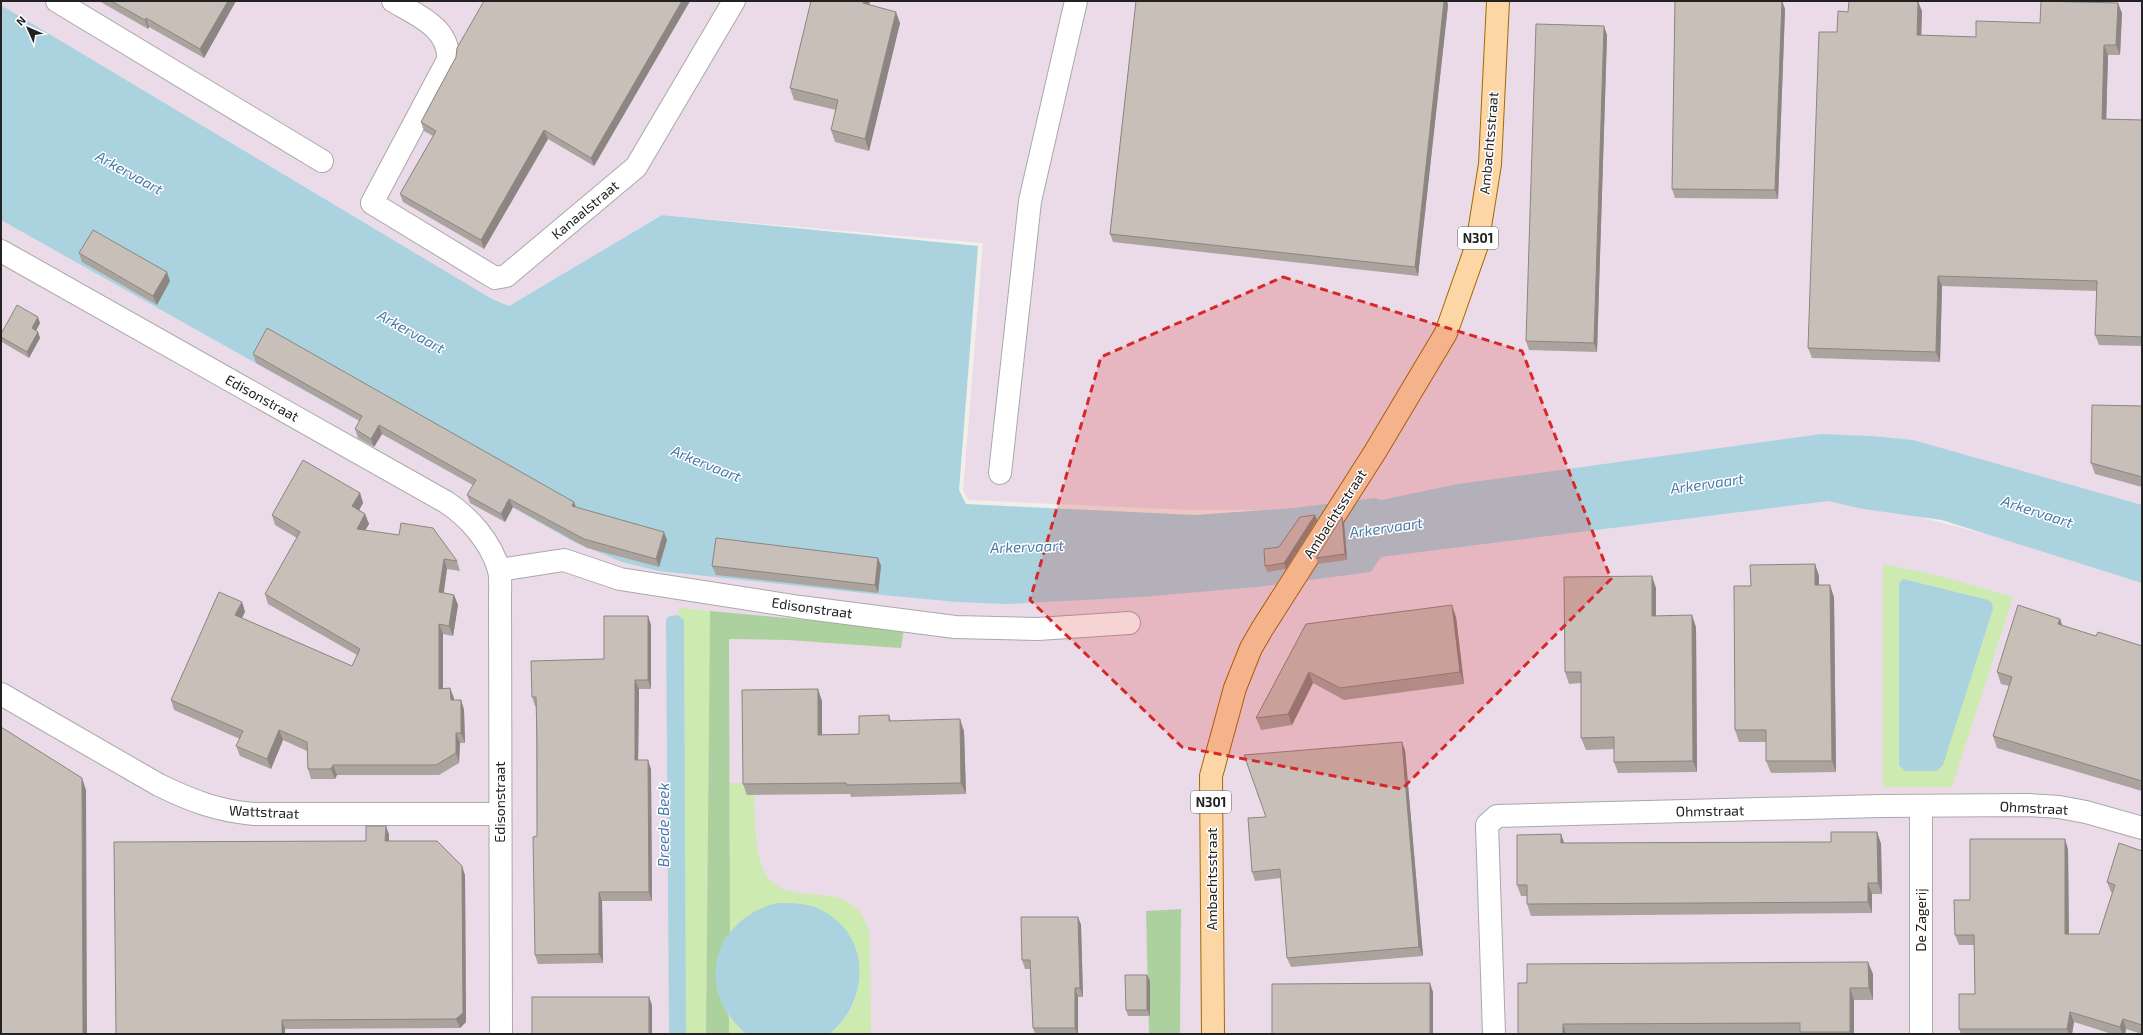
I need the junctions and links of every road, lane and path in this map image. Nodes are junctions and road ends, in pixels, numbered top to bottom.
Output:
1 (57, 1) edge
2 (393, 1) edge
3 (734, 1) edge
4 (1076, 1) edge
5 (1498, 1) edge
6 (322, 161) dead end
7 (1, 251) edge
8 (1000, 473) dead end
9 (499, 570) junction
10 (1129, 623) dead end
11 (4, 696) edge
12 (1921, 807) junction
13 (500, 814) junction
14 (2142, 828) edge
15 (501, 1034) edge
16 (1213, 1034) edge
17 (1494, 1034) edge
18 (1921, 1034) edge

1 - 6 street
2 - 3 street, Kanaalstraat
4 - 8 street
5 - 16 main road, Ambachtsstraat / N301
7 - 9 street, Edisonstraat
9 - 10 street, Edisonstraat
9 - 13 street, Edisonstraat
11 - 13 street, Wattstraat
12 - 14 street, Ohmstraat
12 - 17 street, Ohmstraat
12 - 18 street, De Zagerij
13 - 15 street, Edisonstraat

